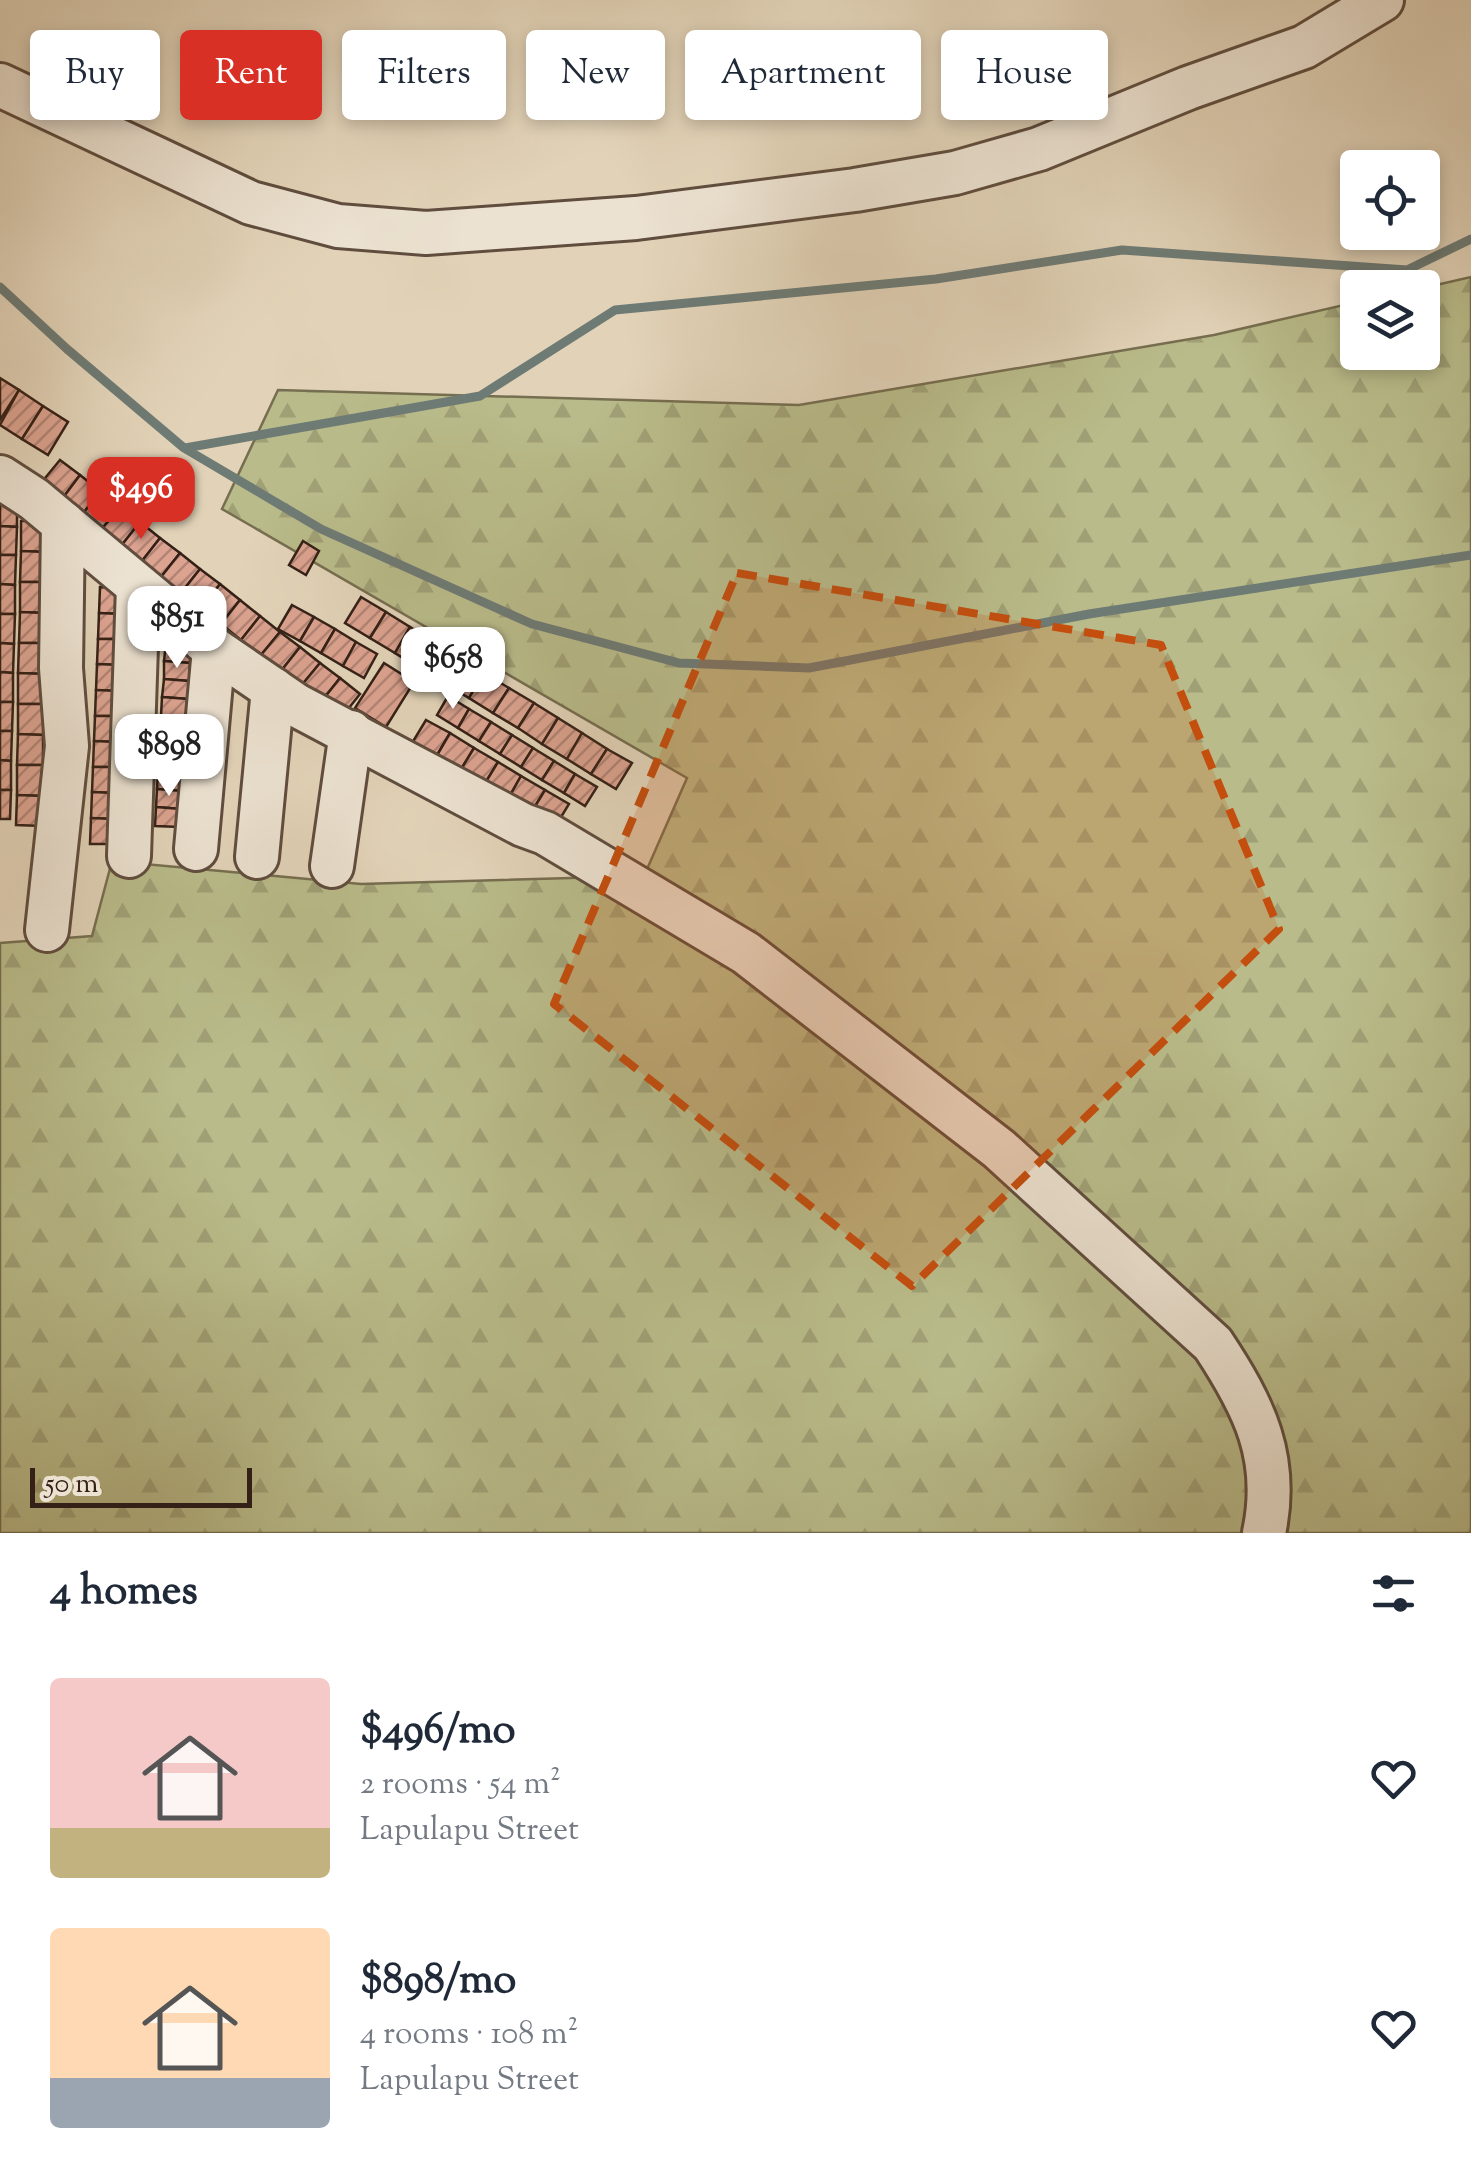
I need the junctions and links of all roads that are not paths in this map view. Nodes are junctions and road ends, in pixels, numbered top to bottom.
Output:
1 (1382, 0) edge
2 (0, 85) edge
3 (1, 483) edge
4 (63, 523) junction
5 (138, 586) junction
6 (214, 649) junction
7 (273, 689) junction
8 (351, 732) junction
9 (196, 849) dead end
10 (129, 856) dead end
11 (257, 857) dead end
12 (332, 866) dead end
13 (47, 930) dead end
14 (1264, 1533) edge

1 - 2 street
3 - 4 street
4 - 5 street
4 - 13 street
5 - 6 street
5 - 10 street
6 - 7 street
6 - 9 street
7 - 8 street
7 - 11 street
8 - 12 street
8 - 14 street

